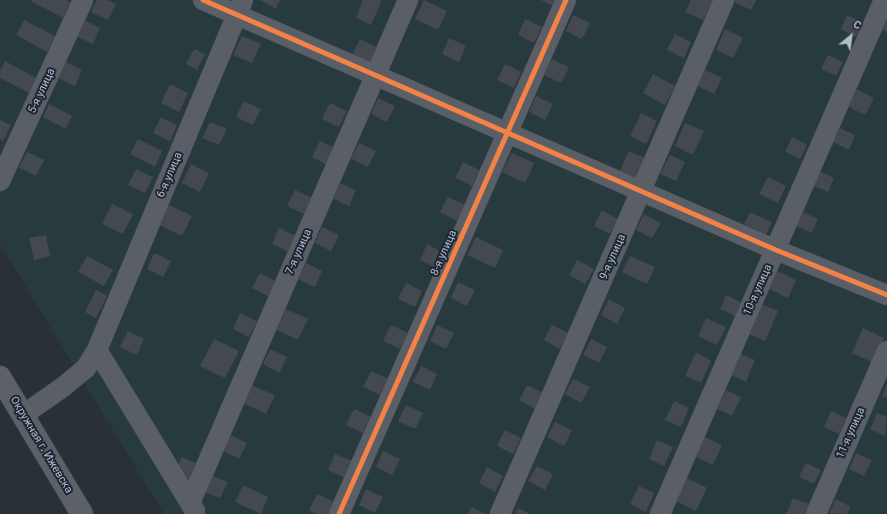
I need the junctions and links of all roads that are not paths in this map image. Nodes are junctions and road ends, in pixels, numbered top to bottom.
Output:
1 (83, 0) edge
2 (203, 0) edge
3 (408, 0) edge
4 (566, 0) edge
5 (724, 0) edge
6 (884, 0) edge
7 (240, 7) edge
8 (376, 75) junction
9 (508, 133) junction
10 (0, 182) edge
11 (642, 190) junction
12 (776, 250) junction
13 (887, 295) edge
14 (97, 350) junction
15 (887, 351) edge
16 (0, 377) edge
17 (23, 415) junction
18 (194, 508) edge
19 (82, 514) edge
20 (339, 514) edge
21 (500, 514) edge
22 (660, 514) edge
23 (816, 514) edge

1 - 10 street, 5-я улица
2 - 7 street
3 - 8 street, 7-я улица
4 - 9 street, 8-я улица
5 - 11 street, 9-я улица
6 - 12 street, 10-я улица
7 - 8 street
7 - 14 street, 6-я улица
8 - 9 street
8 - 18 street, 7-я улица
9 - 11 street
9 - 20 street, 8-я улица
11 - 12 street
11 - 21 street, 9-я улица
12 - 13 street
12 - 22 street, 10-я улица
14 - 17 street, 6-я улица
14 - 18 street
15 - 23 street, 11-я улица
16 - 17 main road, Окружная г. Ижевска
17 - 19 main road, Окружная г. Ижевска

